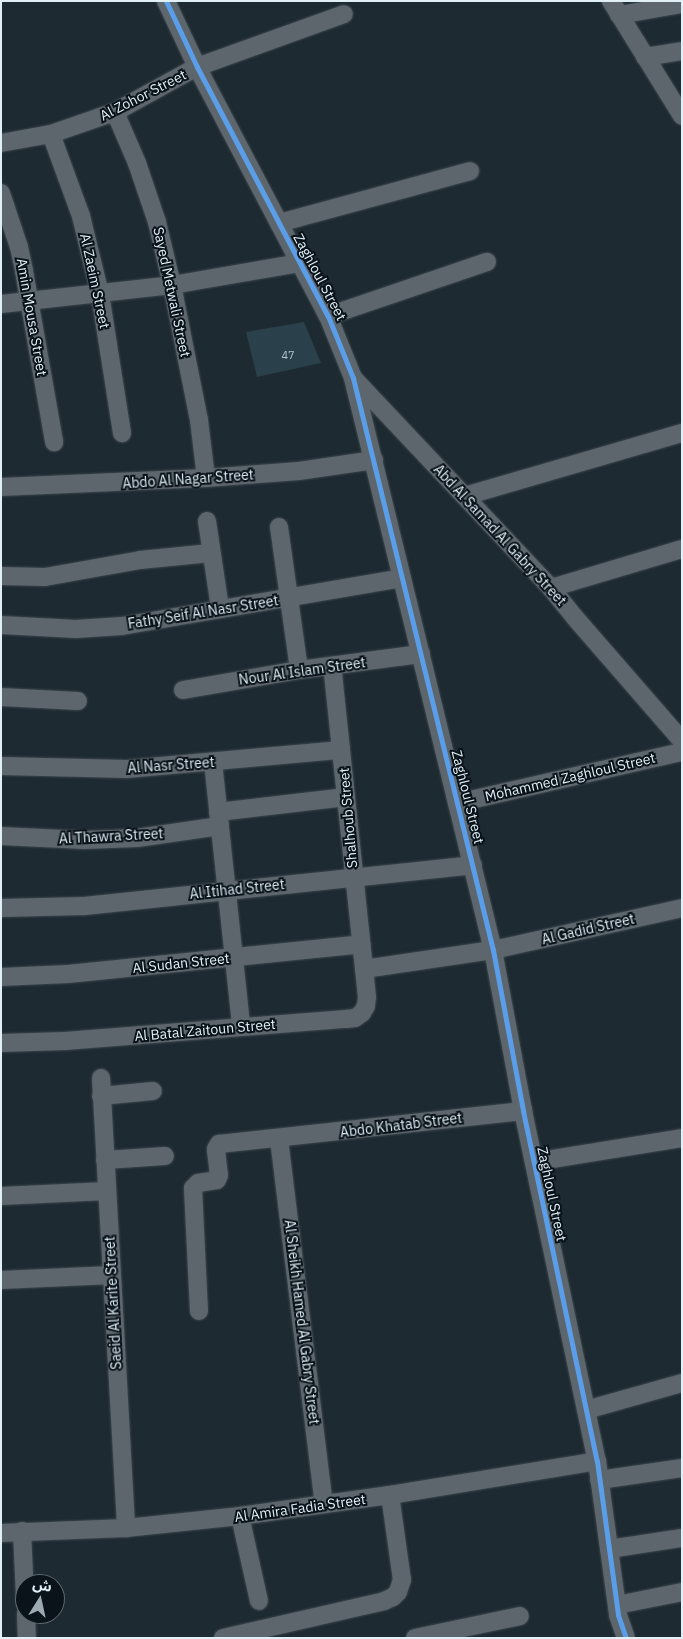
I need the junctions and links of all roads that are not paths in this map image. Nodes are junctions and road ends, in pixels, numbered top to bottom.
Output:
1 (166, 1) edge
2 (682, 4) edge
3 (615, 8) edge
4 (344, 14) dead end
5 (682, 50) edge
6 (645, 57) junction
7 (197, 67) junction
8 (115, 112) junction
9 (682, 116) edge
10 (51, 134) junction
11 (1, 143) edge
12 (470, 171) dead end
13 (1, 193) edge
14 (279, 223) junction
15 (487, 262) dead end
16 (299, 263) junction
17 (172, 285) junction
18 (100, 294) junction
19 (29, 301) junction
20 (1, 304) edge
21 (328, 316) junction
22 (353, 378) junction
23 (122, 433) dead end
24 (682, 433) edge
25 (54, 442) dead end
26 (374, 460) junction
27 (206, 478) junction
28 (1, 487) edge
29 (465, 496) junction
30 (207, 521) dead end
31 (279, 527) dead end
32 (682, 549) edge
33 (211, 553) junction
34 (1, 576) edge
35 (402, 578) junction
36 (552, 588) junction
37 (289, 598) junction
38 (220, 608) junction
39 (1, 625) edge
40 (421, 654) junction
41 (332, 666) junction
42 (299, 670) junction
43 (183, 690) dead end
44 (1, 697) edge
45 (78, 701) dead end
46 (682, 740) edge
47 (341, 750) junction
48 (682, 752) edge
49 (213, 762) junction
50 (1, 766) edge
51 (346, 798) junction
52 (457, 803) junction
53 (219, 819) junction
54 (1, 836) edge
55 (473, 865) junction
56 (353, 877) junction
57 (227, 890) junction
58 (1, 908) edge
59 (682, 908) edge
60 (361, 944) junction
61 (494, 950) junction
62 (234, 957) junction
63 (364, 969) junction
64 (1, 977) edge
65 (241, 1026) junction
66 (1, 1043) edge
67 (101, 1078) dead end
68 (154, 1092) dead end
69 (102, 1096) junction
70 (523, 1111) junction
71 (682, 1138) edge
72 (279, 1139) junction
73 (164, 1156) dead end
74 (105, 1160) junction
75 (534, 1162) junction
76 (107, 1191) junction
77 (1, 1196) edge
78 (112, 1275) junction
79 (1, 1280) edge
80 (199, 1310) dead end
81 (682, 1383) edge
82 (586, 1410) junction
83 (597, 1461) junction
84 (682, 1468) edge
85 (599, 1480) junction
86 (390, 1495) junction
87 (324, 1504) junction
88 (240, 1516) junction
89 (126, 1528) junction
90 (22, 1532) junction
91 (1, 1533) edge
92 (682, 1538) edge
93 (609, 1549) junction
94 (24, 1574) edge
95 (682, 1592) edge
96 (259, 1601) dead end
97 (618, 1610) junction
98 (520, 1616) dead end
99 (26, 1624) edge
100 (27, 1638) edge
101 (224, 1638) edge
102 (416, 1638) edge
103 (617, 1638) edge
104 (626, 1638) edge

1 - 7 street, Zaghloul Street
2 - 3 street
3 - 6 street
4 - 7 street, Al Zohor Street
5 - 6 street
6 - 9 street
7 - 8 street, Al Zohor Street
7 - 14 street, Zaghloul Street
8 - 10 street, Al Zohor Street
8 - 17 street, Sayed Metwali Street
10 - 11 street, Al Zohor Street
10 - 18 street, Al Zaeim Street
12 - 14 street
13 - 19 street, Amin Mousa Street
14 - 16 street, Zaghloul Street
15 - 21 street
16 - 17 street
16 - 21 street, Zaghloul Street
17 - 18 street
17 - 27 street, Sayed Metwali Street
18 - 19 street
18 - 23 street, Al Zaeim Street
19 - 20 street
19 - 25 street, Amin Mousa Street
21 - 22 street, Zaghloul Street
22 - 26 street, Zaghloul Street
22 - 29 street, Abd Al Samad Al Gabry Street
24 - 29 street
26 - 27 street, Abdo Al Nagar Street
26 - 35 street, Zaghloul Street
27 - 28 street, Abdo Al Nagar Street
29 - 36 street, Abd Al Samad Al Gabry Street
30 - 33 street
31 - 37 street
32 - 36 street
33 - 34 street
33 - 38 street
35 - 37 street, Fathy Seif Al Nasr Street
35 - 40 street, Zaghloul Street
36 - 46 street, Abd Al Samad Al Gabry Street
37 - 38 street, Fathy Seif Al Nasr Street
37 - 42 street
38 - 39 street, Fathy Seif Al Nasr Street
40 - 41 street, Nour Al Islam Street
40 - 52 street, Zaghloul Street
41 - 42 street, Nour Al Islam Street
41 - 47 street, Shalhoub Street
42 - 43 street, Nour Al Islam Street
44 - 45 street
47 - 49 street, Al Nasr Street
47 - 51 street, Shalhoub Street
48 - 52 street, Mohammed Zaghloul Street
49 - 50 street, Al Nasr Street
49 - 53 street
51 - 53 street, Al Thawra Street
51 - 56 street, Shalhoub Street
52 - 55 street, Zaghloul Street
53 - 54 street, Al Thawra Street
53 - 57 street
55 - 56 street, Al Itihad Street
55 - 61 street, Zaghloul Street
56 - 57 street, Al Itihad Street
56 - 60 street, Shalhoub Street
57 - 58 street, Al Itihad Street
57 - 62 street
59 - 61 street, Al Gadid Street
60 - 62 street, Al Sudan Street
60 - 63 street, Shalhoub Street
61 - 63 street, Al Gadid Street
61 - 70 street, Zaghloul Street
62 - 64 street, Al Sudan Street
62 - 65 street
63 - 65 street, Al Batal Zaitoun Street
65 - 66 street, Al Batal Zaitoun Street
67 - 69 street, Saeid Al Karite Street
68 - 69 street
69 - 74 street, Saeid Al Karite Street
70 - 72 street, Abdo Khatab Street
70 - 75 street, Zaghloul Street
71 - 75 street
72 - 80 street, Abdo Khatab Street
72 - 87 street, Al Sheikh Hamed Al Gabry Street
73 - 74 street
74 - 76 street, Saeid Al Karite Street
75 - 82 street, Zaghloul Street
76 - 77 street
76 - 78 street, Saeid Al Karite Street
78 - 79 street
78 - 89 street, Saeid Al Karite Street
81 - 82 street
82 - 83 street, Zaghloul Street
83 - 85 street, Zaghloul Street
83 - 86 street, Al Amira Fadia Street
84 - 85 street
85 - 93 street, Zaghloul Street
86 - 87 street, Al Amira Fadia Street
86 - 101 street
87 - 88 street, Al Amira Fadia Street
88 - 89 street, Al Amira Fadia Street
88 - 96 street
89 - 90 street, Al Amira Fadia Street
90 - 91 street, Al Amira Fadia Street
90 - 94 street
92 - 93 street
93 - 97 street, Zaghloul Street
95 - 97 street
97 - 103 street, Zaghloul Street
97 - 104 street, Zaghloul Street
98 - 102 street
99 - 100 street

